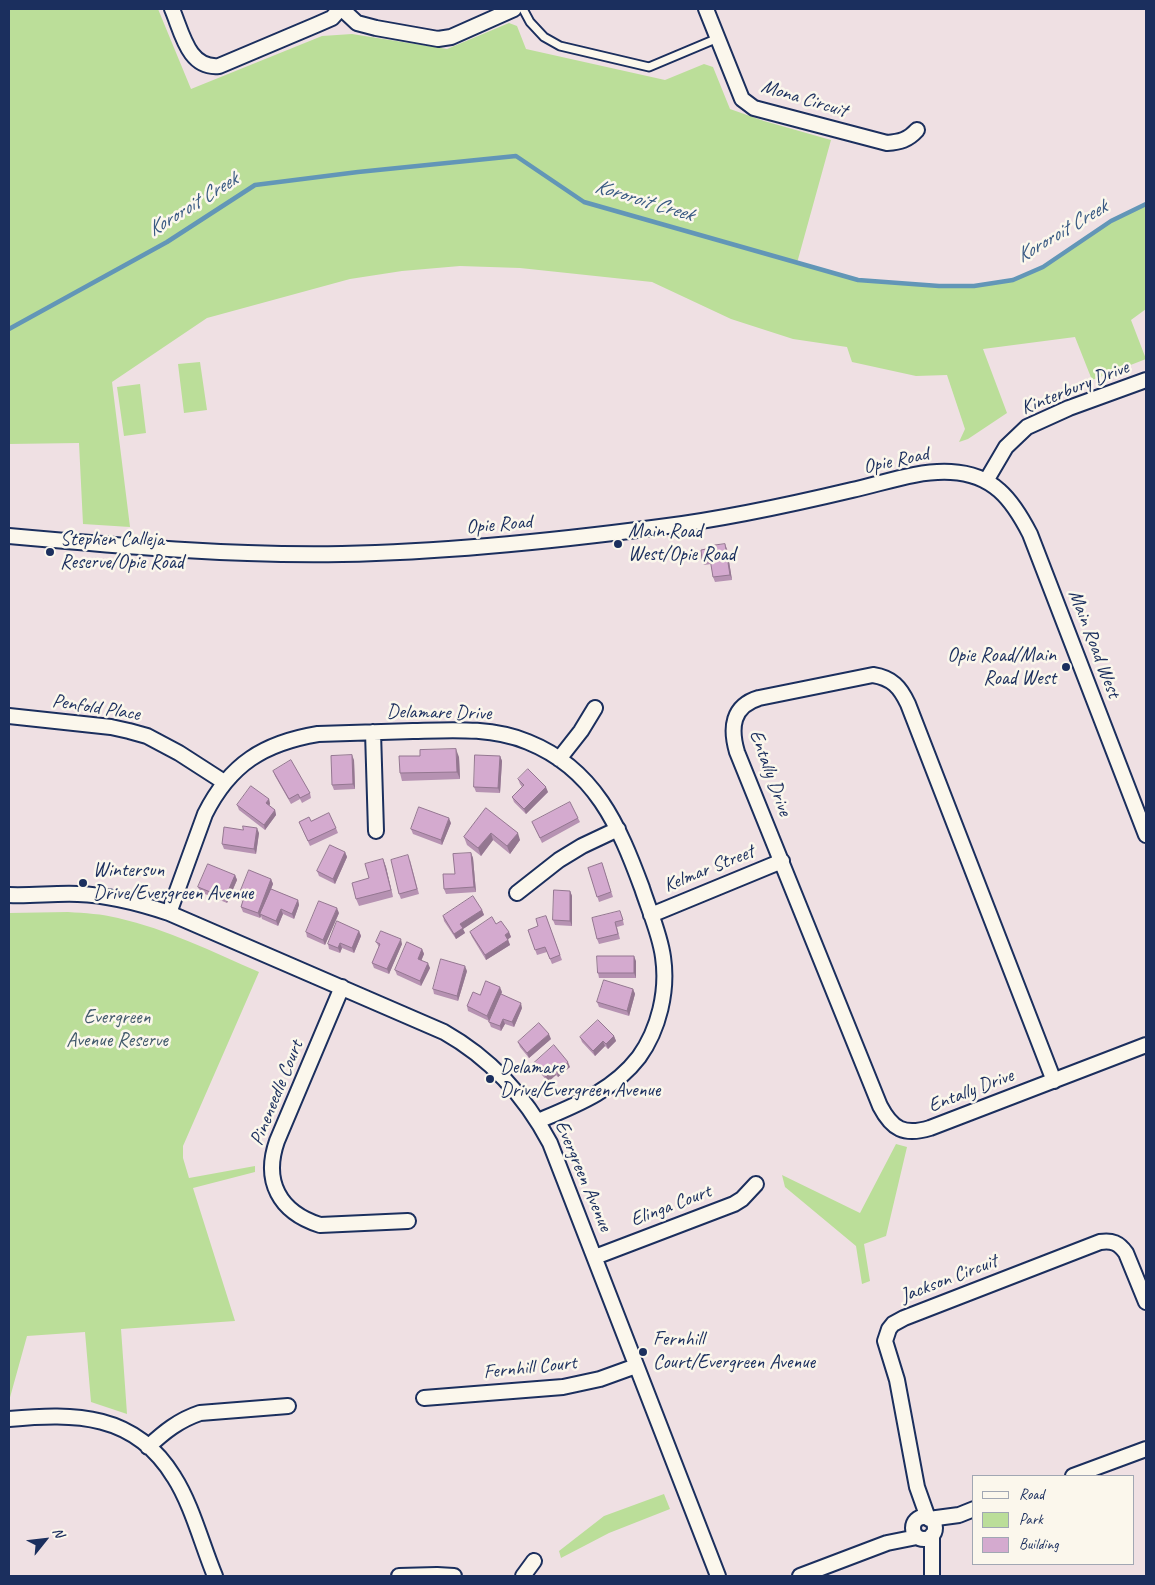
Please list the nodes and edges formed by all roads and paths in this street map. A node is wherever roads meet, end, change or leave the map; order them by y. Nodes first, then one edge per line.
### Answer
1 (172, 9) edge
2 (340, 9) edge
3 (514, 9) edge
4 (523, 9) edge
5 (706, 9) edge
6 (718, 38) junction
7 (917, 130) dead end
8 (1146, 380) edge
9 (986, 481) junction
10 (9, 536) edge
11 (595, 708) dead end
12 (9, 716) edge
13 (373, 732) junction
14 (559, 759) junction
15 (224, 782) junction
16 (618, 829) junction
17 (376, 831) dead end
18 (1146, 835) edge
19 (782, 861) junction
20 (517, 893) dead end
21 (9, 895) edge
22 (168, 913) junction
23 (651, 915) junction
24 (342, 988) junction
25 (1146, 1044) edge
26 (1054, 1081) junction
27 (538, 1121) junction
28 (756, 1184) dead end
29 (408, 1221) dead end
30 (595, 1257) junction
31 (1146, 1302) edge
32 (636, 1366) junction
33 (424, 1398) dead end
34 (288, 1406) dead end
35 (9, 1419) edge
36 (148, 1447) junction
37 (1146, 1449) edge
38 (1077, 1475) edge
39 (972, 1510) edge
40 (924, 1528) junction
41 (534, 1561) dead end
42 (932, 1574) edge
43 (214, 1576) edge
44 (399, 1576) edge
45 (454, 1576) edge
46 (523, 1576) edge
47 (718, 1576) edge
48 (800, 1576) edge

1 - 2 street
2 - 3 street
4 - 6 lane
5 - 6 street, Mona Circuit
6 - 7 street, Mona Circuit
8 - 9 street, Kinterbury Drive
9 - 10 street, Opie Road
9 - 18 street, Main Road West
11 - 14 street
12 - 15 street, Penfold Place
13 - 14 street, Delamare Drive
13 - 15 street, Delamare Drive
13 - 17 street
14 - 16 street, Delamare Drive
15 - 22 street, Delamare Drive
16 - 20 street
16 - 23 street, Delamare Drive
19 - 23 street, Kelmar Street
19 - 26 street, Entally Drive
19 - 26 street, Entally Drive
21 - 22 street, Evergreen Avenue
22 - 24 street, Evergreen Avenue
23 - 27 street, Delamare Drive
24 - 27 street, Evergreen Avenue
24 - 29 street, Pineneedle Court
25 - 26 street, Entally Drive
27 - 30 street, Evergreen Avenue
28 - 30 street, Elinga Court
30 - 32 street, Evergreen Avenue
31 - 40 street, Jackson Circuit
32 - 33 street, Fernhill Court
32 - 47 street, Evergreen Avenue
34 - 36 street
35 - 36 street
36 - 43 street
37 - 38 street
39 - 40 street
40 - 42 street, Jackson Circuit
40 - 48 street
41 - 46 street
44 - 45 street

